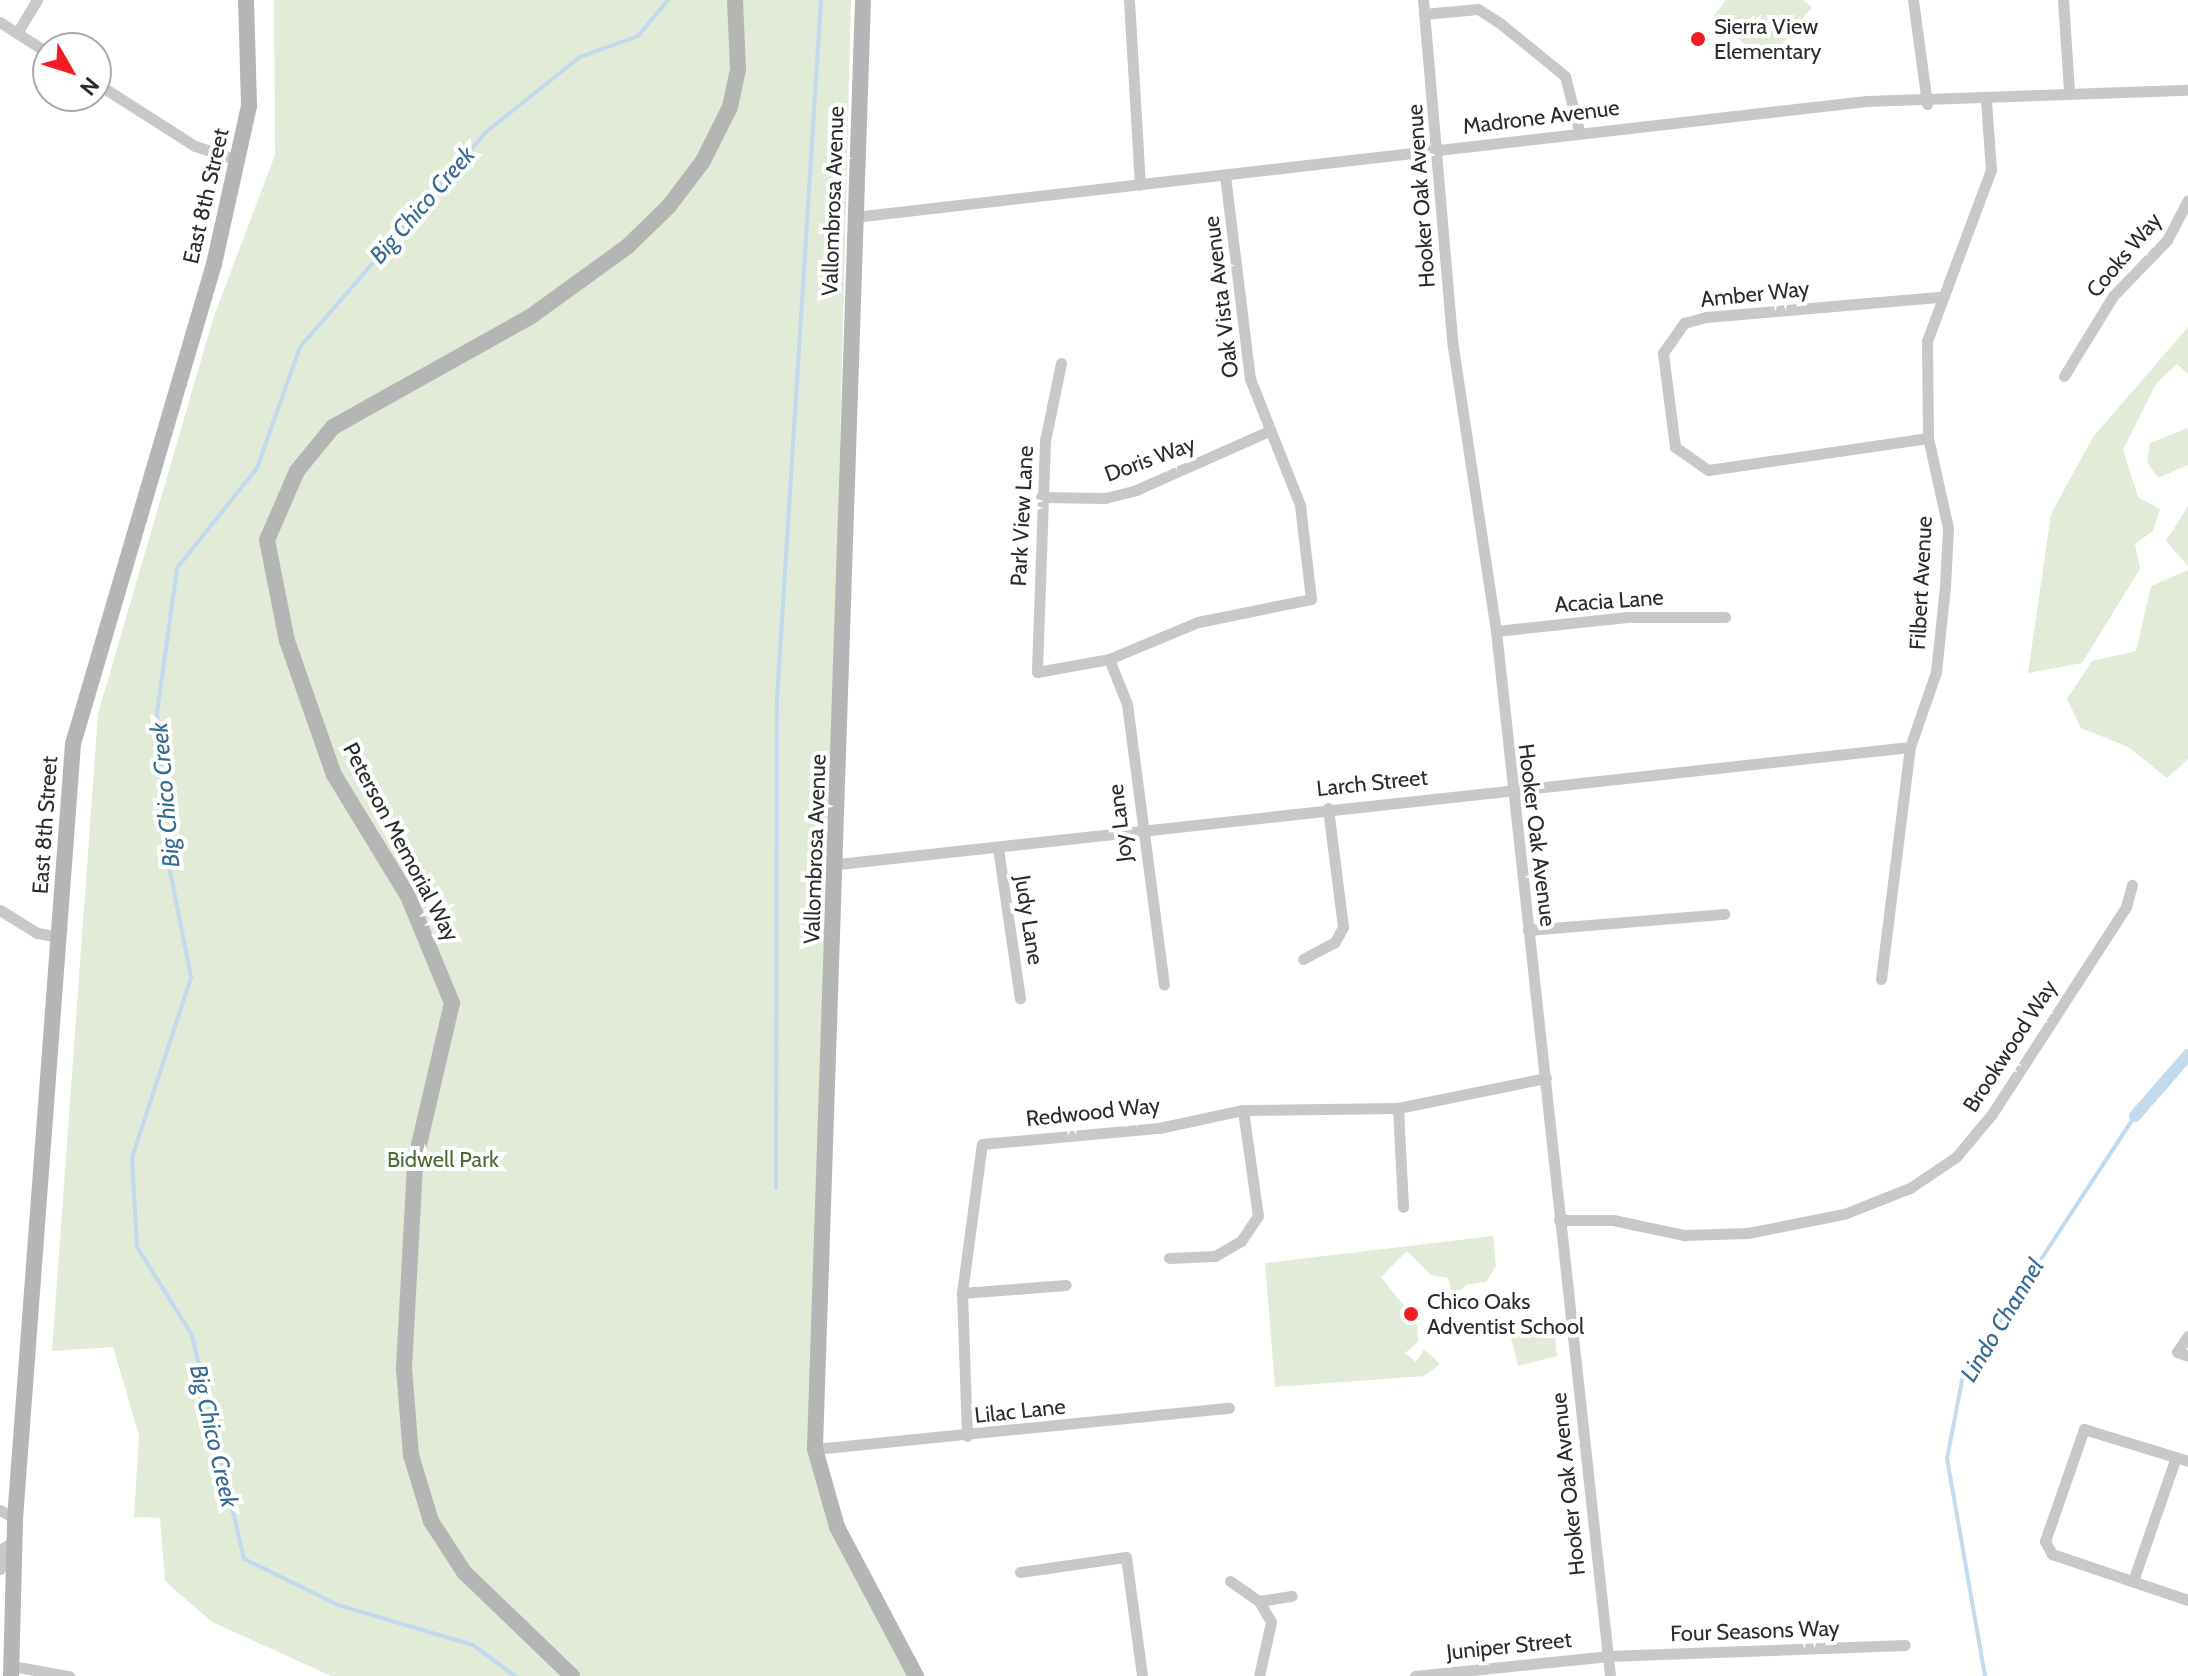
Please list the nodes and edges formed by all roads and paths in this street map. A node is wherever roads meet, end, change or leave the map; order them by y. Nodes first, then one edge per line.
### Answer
1 (37, 0) edge
2 (246, 0) edge
3 (735, 0) edge
4 (863, 0) edge
5 (1129, 0) edge
6 (1423, 0) edge
7 (1913, 0) edge
8 (2063, 0) edge
9 (1424, 14) junction
10 (0, 22) edge
11 (17, 33) junction
12 (32, 43) edge
13 (2188, 90) edge
14 (2069, 91) junction
15 (112, 93) edge
16 (1986, 101) junction
17 (1927, 104) junction
18 (1579, 131) junction
19 (1435, 151) junction
20 (238, 160) junction
21 (1225, 175) junction
22 (1140, 185) junction
23 (2188, 200) edge
24 (854, 217) junction
25 (1938, 297) junction
26 (1061, 363) dead end
27 (2064, 376) dead end
28 (1267, 432) junction
29 (1928, 438) junction
30 (1041, 497) junction
31 (1725, 617) dead end
32 (1496, 631) junction
33 (1109, 659) junction
34 (1037, 672) joint
35 (1910, 747) junction
36 (1508, 788) junction
37 (1328, 808) junction
38 (1141, 830) junction
39 (998, 848) junction
40 (838, 864) junction
41 (2132, 885) dead end
42 (0, 910) edge
43 (1724, 914) dead end
44 (1528, 930) junction
45 (59, 937) junction
46 (1303, 959) dead end
47 (1881, 979) dead end
48 (1164, 985) dead end
49 (1020, 998) dead end
50 (1546, 1078) junction
51 (1398, 1108) junction
52 (1243, 1110) junction
53 (1403, 1207) dead end
54 (1559, 1220) junction
55 (1169, 1258) dead end
56 (1066, 1285) dead end
57 (962, 1293) junction
58 (2188, 1336) edge
59 (2188, 1356) edge
60 (1229, 1408) dead end
61 (967, 1436) junction
62 (815, 1449) junction
63 (2182, 1459) edge
64 (7, 1515) edge
65 (14, 1541) junction
66 (0, 1569) edge
67 (1020, 1572) dead end
68 (1230, 1581) dead end
69 (2133, 1581) junction
70 (1292, 1596) dead end
71 (2188, 1600) edge
72 (1259, 1601) junction
73 (1905, 1645) dead end
74 (1607, 1656) junction
75 (11, 1671) edge
76 (69, 1676) edge
77 (572, 1676) edge
78 (916, 1676) edge
79 (1142, 1676) edge
80 (1259, 1676) edge
81 (1415, 1676) edge
82 (1610, 1676) edge

1 - 11 street
2 - 20 street, East 8th Street
3 - 77 street, Peterson Memorial Way
4 - 24 street, Vallombrosa Avenue
5 - 22 street
6 - 9 street, Hooker Oak Avenue
7 - 17 street
8 - 14 street
9 - 18 street
9 - 19 street, Hooker Oak Avenue
10 - 11 street
11 - 12 street
13 - 14 street, Madrone Avenue
14 - 16 street, Madrone Avenue
15 - 20 street
16 - 17 street, Madrone Avenue
16 - 25 street, Filbert Avenue
17 - 18 street, Madrone Avenue
18 - 19 street, Madrone Avenue
19 - 21 street, Madrone Avenue
19 - 32 street, Hooker Oak Avenue
20 - 45 street, East 8th Street
21 - 22 street, Madrone Avenue
21 - 28 street, Oak Vista Avenue
22 - 24 street, Madrone Avenue
23 - 27 street, Cooks Way
24 - 40 street, Vallombrosa Avenue
25 - 29 street, Filbert Avenue
25 - 29 street, Amber Way
26 - 30 street, Park View Lane
28 - 30 street, Doris Way
28 - 33 street, Oak Vista Avenue
29 - 35 street, Filbert Avenue
30 - 34 street, Park View Lane
31 - 32 street, Acacia Lane
32 - 36 street, Hooker Oak Avenue
33 - 34 street, Oak Vista Avenue
33 - 38 street, Joy Lane
35 - 36 street, Larch Street
35 - 47 street, Filbert Avenue
36 - 37 street, Larch Street
36 - 44 street, Hooker Oak Avenue
37 - 38 street, Larch Street
37 - 46 street
38 - 39 street, Larch Street
38 - 48 street, Joy Lane
39 - 40 street, Larch Street
39 - 49 street, Judy Lane
40 - 62 street, Vallombrosa Avenue
41 - 54 street, Brookwood Way
42 - 45 street
43 - 44 street
44 - 50 street, Hooker Oak Avenue
45 - 64 street, East 8th Street
50 - 51 street, Redwood Way
50 - 54 street, Hooker Oak Avenue
51 - 52 street, Redwood Way
51 - 53 street
52 - 55 street
52 - 57 street, Redwood Way
54 - 74 street, Hooker Oak Avenue
56 - 57 street
57 - 61 street, Redwood Way
58 - 59 street
60 - 61 street, Lilac Lane
61 - 62 street, Lilac Lane
62 - 78 street, Vallombrosa Avenue
63 - 69 street
63 - 69 street
64 - 65 street, East 8th Street
65 - 66 street
65 - 75 street, East 8th Street
67 - 79 street
68 - 72 street
69 - 71 street
70 - 72 street
72 - 80 street
73 - 74 street, Four Seasons Way
74 - 81 street, Juniper Street
74 - 82 street, Hooker Oak Avenue
75 - 76 street

